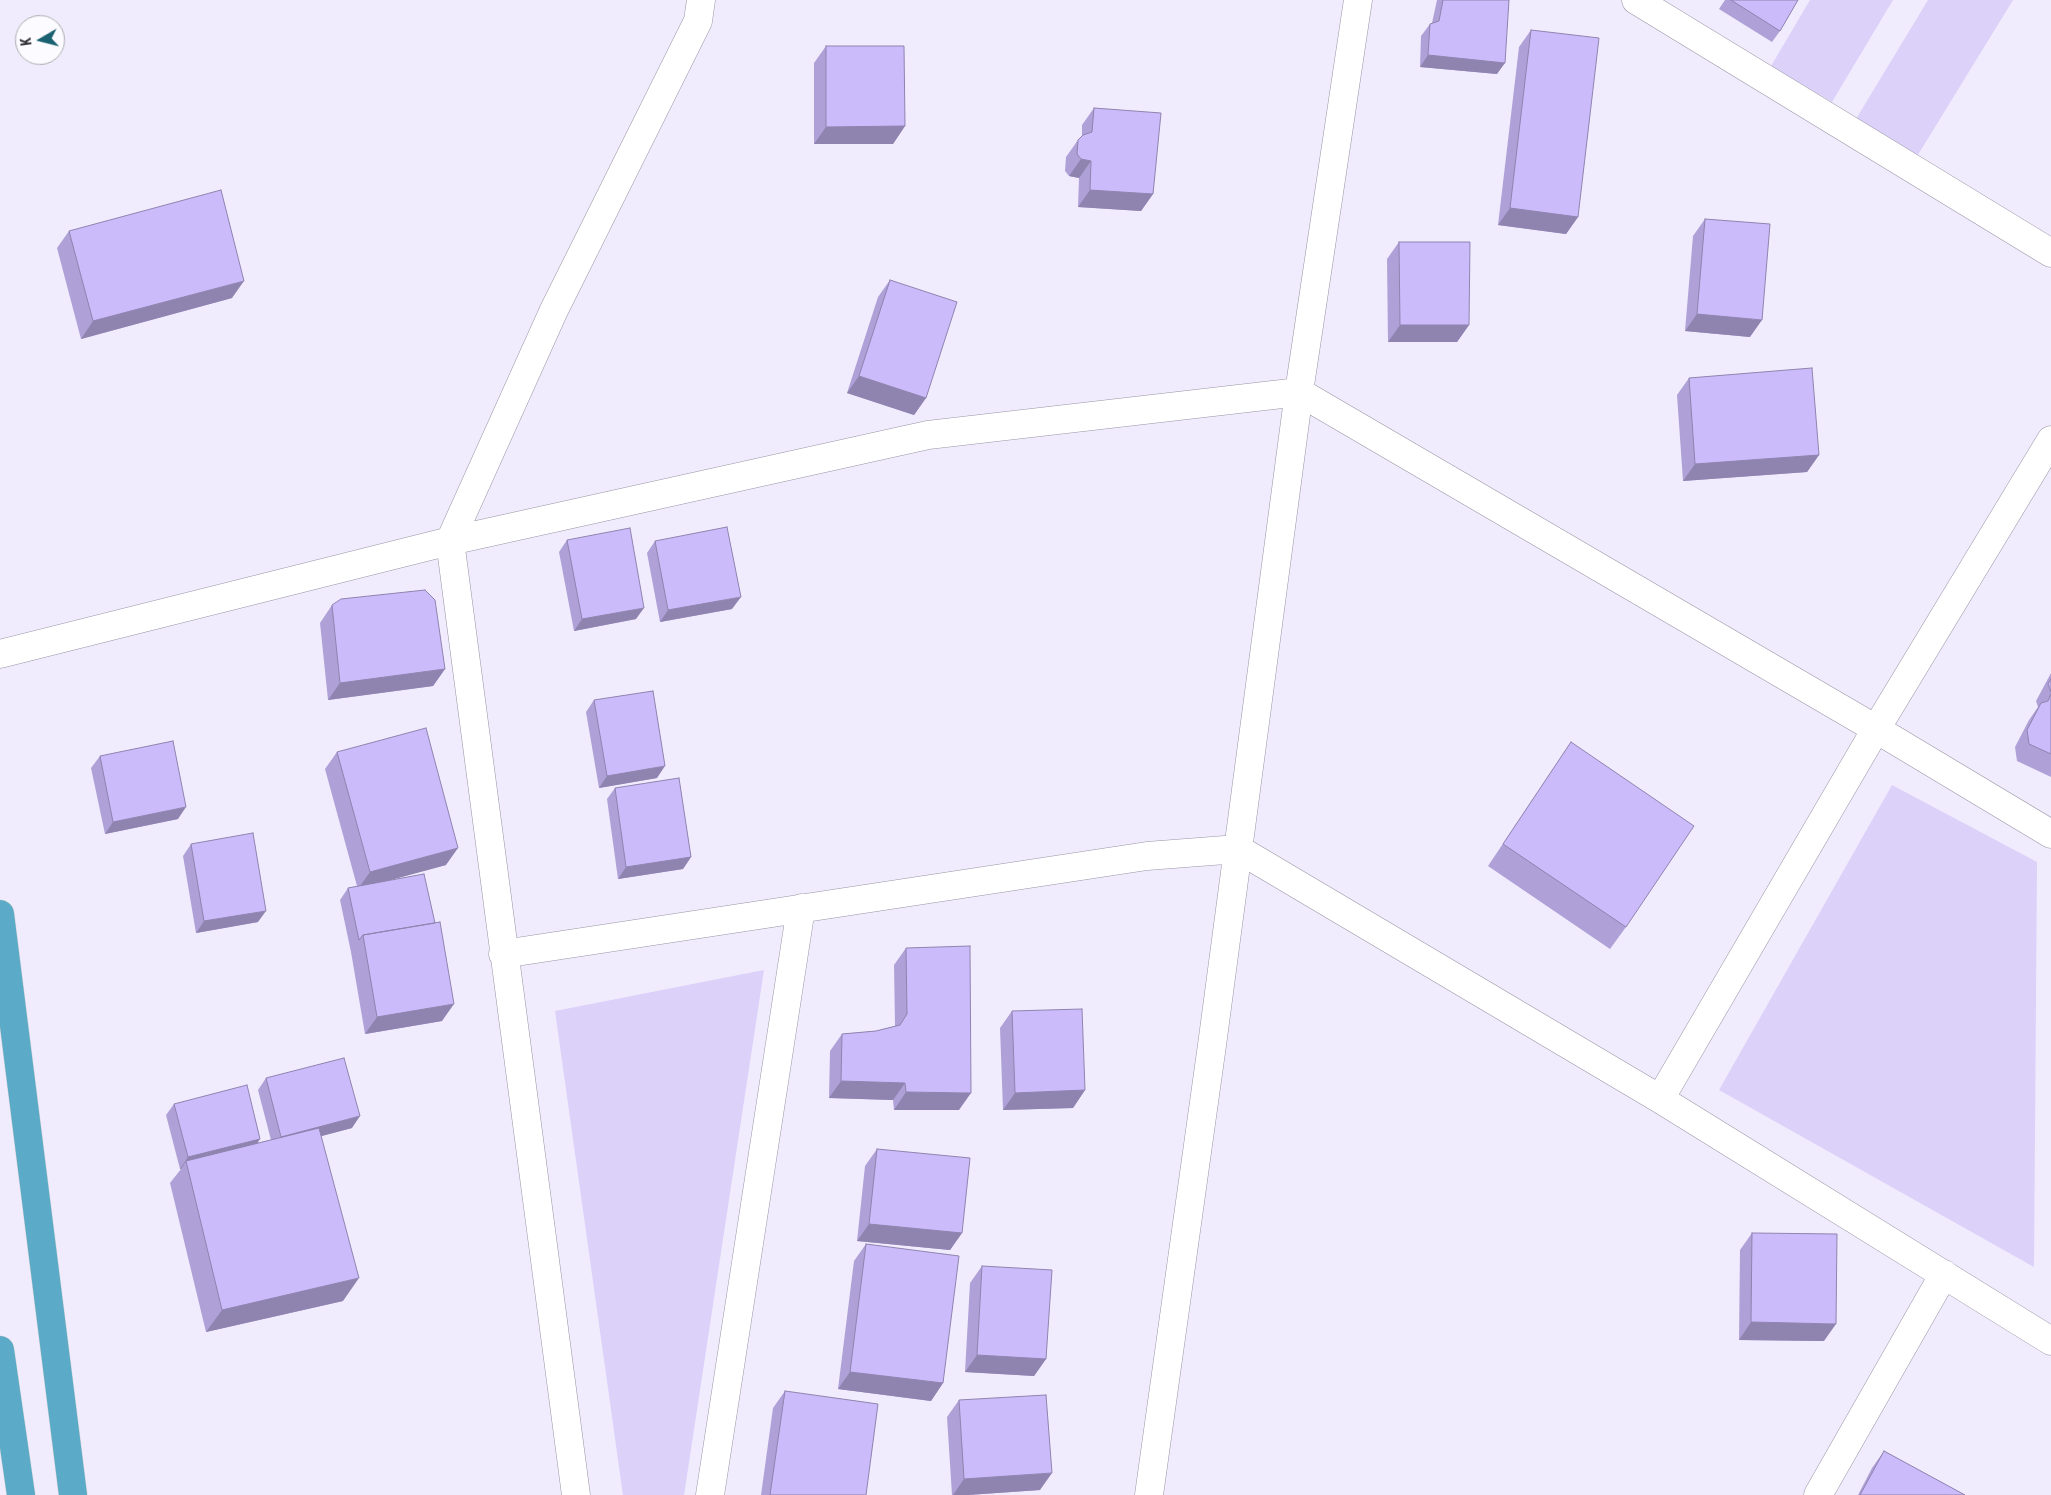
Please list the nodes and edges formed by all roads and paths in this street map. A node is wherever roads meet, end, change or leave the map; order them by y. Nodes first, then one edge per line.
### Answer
1 (701, 0) edge
2 (1358, 0) edge
3 (1636, 0) edge
4 (2051, 253) edge
5 (1299, 392) junction
6 (2051, 440) edge
7 (450, 541) junction
8 (0, 654) edge
9 (1876, 729) junction
10 (2051, 834) edge
11 (1238, 849) junction
12 (801, 908) junction
13 (0, 914) edge
14 (503, 954) junction
15 (1660, 1099) junction
16 (1944, 1274) junction
17 (2051, 1341) edge
18 (0, 1350) edge
19 (21, 1495) edge
20 (73, 1495) edge
21 (576, 1495) edge
22 (710, 1495) edge
23 (1149, 1495) edge
24 (1818, 1495) edge

1 - 7 street
2 - 5 street
3 - 4 street
5 - 7 street
5 - 9 street
5 - 11 street
6 - 9 street
7 - 8 street
7 - 14 street
9 - 10 street
9 - 15 street
11 - 12 street
11 - 15 street
11 - 23 street
12 - 14 street
12 - 22 street
13 - 20 highway
14 - 21 street
15 - 16 street
16 - 17 street
16 - 24 street
18 - 19 highway

